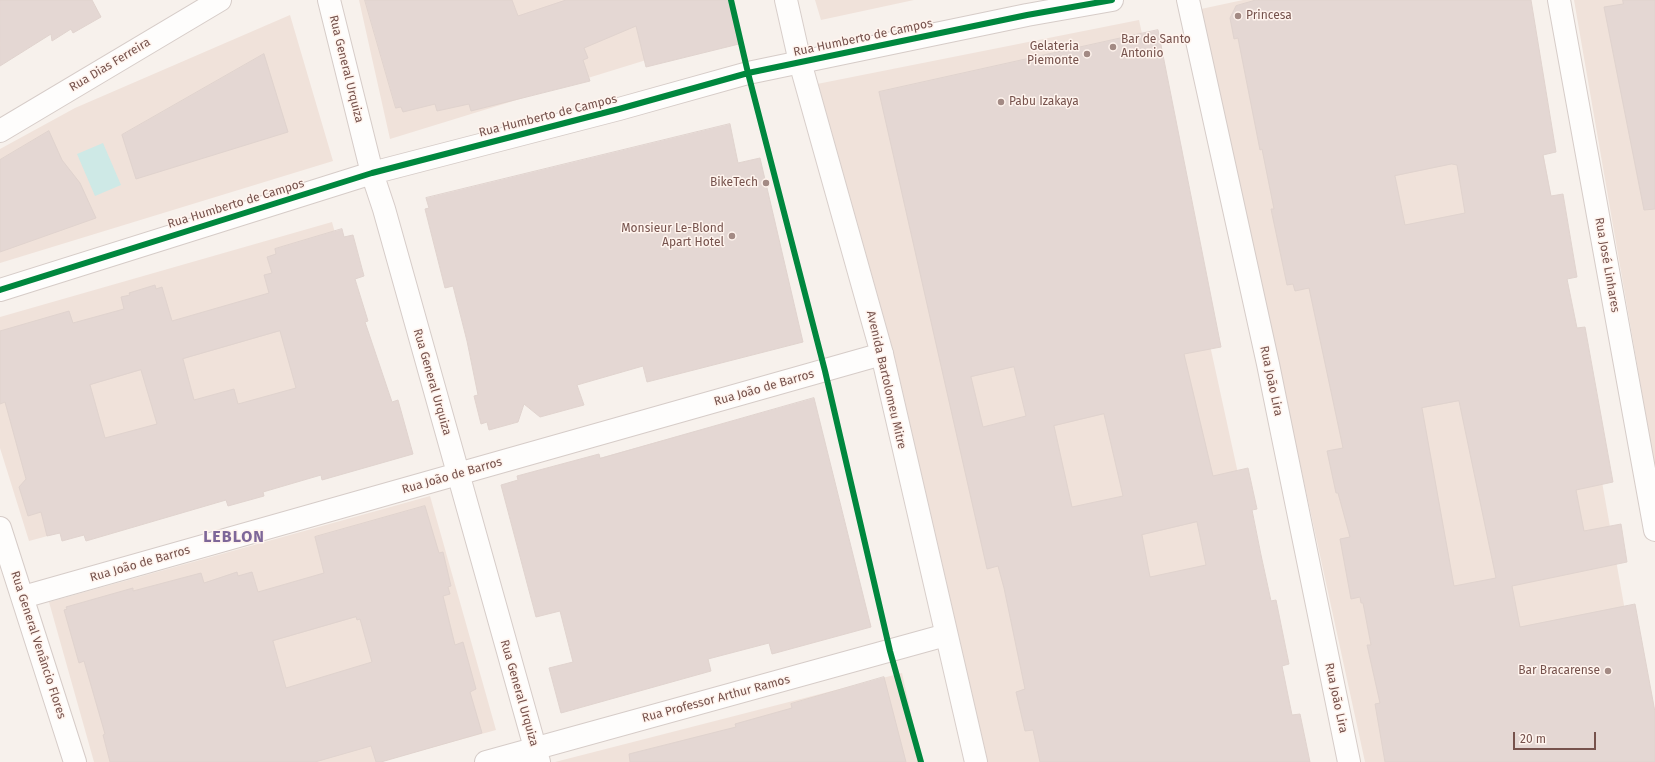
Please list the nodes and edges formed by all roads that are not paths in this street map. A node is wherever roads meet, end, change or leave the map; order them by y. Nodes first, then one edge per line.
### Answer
1 (220, 0) edge
2 (329, 0) edge
3 (786, 0) edge
4 (1112, 0) edge
5 (1188, 0) edge
6 (1559, 0) edge
7 (800, 62) junction
8 (0, 131) edge
9 (372, 173) junction
10 (0, 290) edge
11 (882, 354) junction
12 (457, 474) junction
13 (0, 528) edge
14 (1655, 530) edge
15 (23, 598) junction
16 (946, 635) junction
17 (537, 755) edge
18 (75, 762) edge
19 (486, 762) edge
20 (976, 762) edge
21 (1350, 762) edge

1 - 8 street, Rua Dias Ferreira
2 - 9 street, Rua General Urquiza
3 - 7 street, Avenida Bartolomeu Mitre
4 - 7 street, Rua Humberto de Campos
5 - 21 street, Rua João Lira
6 - 14 street, Rua José Linhares
7 - 9 street, Rua Humberto de Campos
7 - 11 street, Avenida Bartolomeu Mitre
9 - 10 street, Rua Humberto de Campos
9 - 12 street, Rua General Urquiza
11 - 12 street, Rua João de Barros
11 - 16 street, Avenida Bartolomeu Mitre
12 - 15 street, Rua João de Barros
12 - 17 street, Rua General Urquiza
13 - 15 street, Rua General Venâncio Flores
15 - 18 street, Rua General Venâncio Flores
16 - 17 street, Rua Professor Arthur Ramos
16 - 20 street, Avenida Bartolomeu Mitre
17 - 19 street, Rua Professor Arthur Ramos

